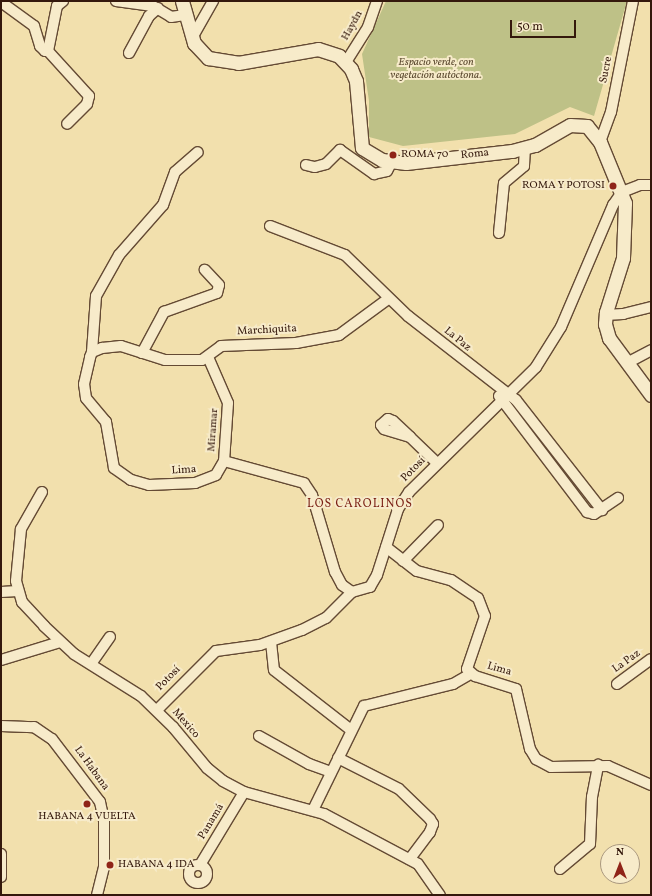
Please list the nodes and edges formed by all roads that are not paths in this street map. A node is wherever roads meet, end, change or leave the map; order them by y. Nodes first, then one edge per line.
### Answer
1 (63, 1) edge
2 (116, 1) edge
3 (182, 1) edge
4 (213, 1) edge
5 (377, 1) edge
6 (633, 1) edge
7 (1, 2) edge
8 (158, 8) junction
9 (185, 15) junction
10 (192, 38) junction
11 (48, 51) junction
12 (129, 53) dead end
13 (346, 62) junction
14 (67, 124) dead end
15 (600, 142) junction
16 (525, 148) junction
17 (198, 152) dead end
18 (391, 163) junction
19 (306, 165) dead end
20 (651, 185) edge
21 (622, 192) junction
22 (270, 226) dead end
23 (498, 233) dead end
24 (205, 270) dead end
25 (388, 299) junction
26 (651, 307) edge
27 (605, 315) junction
28 (651, 350) edge
29 (92, 352) junction
30 (142, 353) junction
31 (208, 357) junction
32 (627, 363) junction
33 (494, 385) junction
34 (509, 394) junction
35 (651, 395) edge
36 (502, 402) junction
37 (410, 437) dead end
38 (224, 461) junction
39 (437, 463) junction
40 (42, 492) dead end
41 (618, 498) dead end
42 (602, 510) junction
43 (438, 525) dead end
44 (386, 547) junction
45 (403, 561) junction
46 (18, 591) junction
47 (1, 592) edge
48 (352, 592) junction
49 (110, 637) dead end
50 (60, 642) junction
51 (271, 642) junction
52 (651, 659) edge
53 (1, 660) edge
54 (91, 664) junction
55 (470, 674) junction
56 (617, 684) dead end
57 (157, 710) junction
58 (1, 726) edge
59 (351, 730) junction
60 (259, 736) dead end
61 (338, 758) junction
62 (598, 766) junction
63 (331, 772) junction
64 (651, 785) edge
65 (244, 792) junction
66 (313, 810) junction
67 (1, 854) edge
68 (410, 859) junction
69 (200, 865) dead end
70 (560, 869) dead end
71 (1, 877) edge
72 (97, 895) edge
73 (440, 895) edge

1 - 11 street
2 - 8 street
3 - 9 main road, Roma
4 - 10 street
5 - 13 street, Haydn
6 - 15 street, Sucre
7 - 11 street
8 - 9 street
8 - 12 street
9 - 10 main road, Roma
10 - 13 main road, Roma
11 - 14 street
13 - 18 main road, Roma
15 - 16 main road, Roma
15 - 21 main road, Roma
16 - 18 main road, Roma
16 - 23 street
17 - 29 street
18 - 19 street
20 - 21 street
21 - 27 main road, Roma
21 - 34 street, Potosí
22 - 25 street, La Paz
24 - 30 street
25 - 31 street, Marchiquita
25 - 33 street, La Paz
26 - 27 street
27 - 32 main road, Roma
28 - 32 street
29 - 30 street
29 - 38 street, Lima
30 - 31 street, Marchiquita
31 - 38 street, Miramar
32 - 35 main road, Roma
33 - 34 street, La Paz
33 - 36 street
34 - 36 street, Potosí
34 - 42 street, La Paz
36 - 39 street, Potosí
36 - 42 street
37 - 39 street
38 - 48 street
39 - 44 street, Potosí
40 - 46 street, Mexico
41 - 42 street
43 - 45 street
44 - 45 street, Lima
44 - 48 street, Potosí
45 - 55 street, Lima
46 - 47 street
46 - 50 street, Mexico
48 - 51 street, Potosí
49 - 54 street
50 - 53 street
50 - 54 street, Mexico
51 - 57 street, Potosí
51 - 59 street
52 - 56 street, La Paz
54 - 57 street, Mexico
55 - 59 street
55 - 62 street, Lima
57 - 65 street, Mexico
58 - 72 street, La Habana
59 - 61 street
60 - 63 street
61 - 63 street
61 - 68 street
62 - 64 street, Lima
62 - 70 street
63 - 66 street
65 - 66 street, Mexico
65 - 69 street, Panamá
66 - 68 street, Mexico
67 - 71 street
68 - 73 street, Mexico

